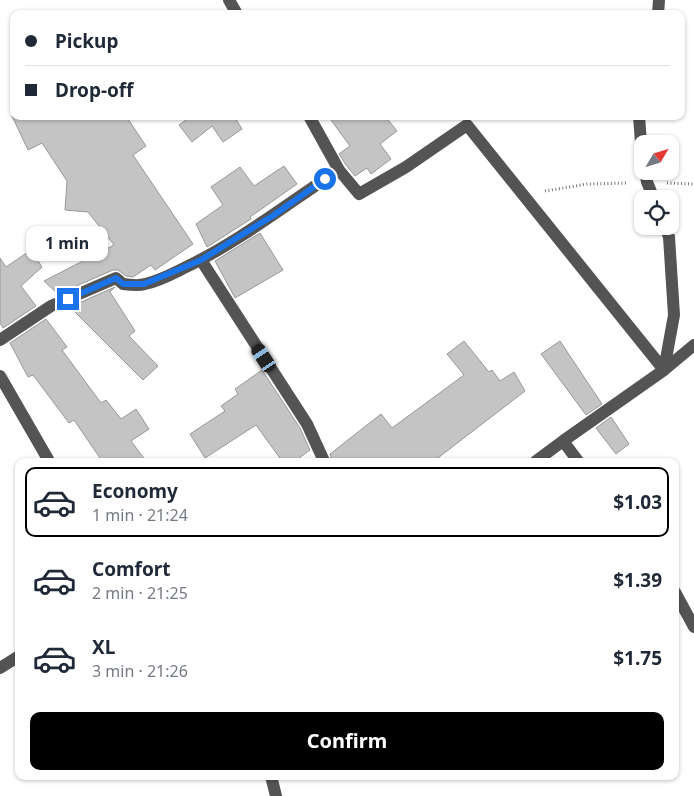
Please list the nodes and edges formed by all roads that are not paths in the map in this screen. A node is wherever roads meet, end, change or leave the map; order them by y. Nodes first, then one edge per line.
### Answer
1 (311, 120) edge
2 (639, 120) edge
3 (640, 135) edge
4 (339, 170) junction
5 (668, 235) edge
6 (201, 260) junction
7 (0, 340) edge
8 (694, 345) edge
9 (664, 370) junction
10 (0, 376) edge
11 (563, 441) junction
12 (47, 458) edge
13 (323, 458) edge
14 (540, 458) edge
15 (576, 458) edge
16 (679, 599) edge
17 (694, 626) edge
18 (15, 659) edge
19 (0, 668) edge
20 (272, 780) edge
21 (276, 796) edge

1 - 4 street
2 - 3 street
4 - 6 street
4 - 9 street
5 - 9 street
6 - 7 street
6 - 13 street
8 - 9 street
9 - 11 street
10 - 12 street
11 - 14 street
11 - 15 street
16 - 17 street
18 - 19 street
20 - 21 street

